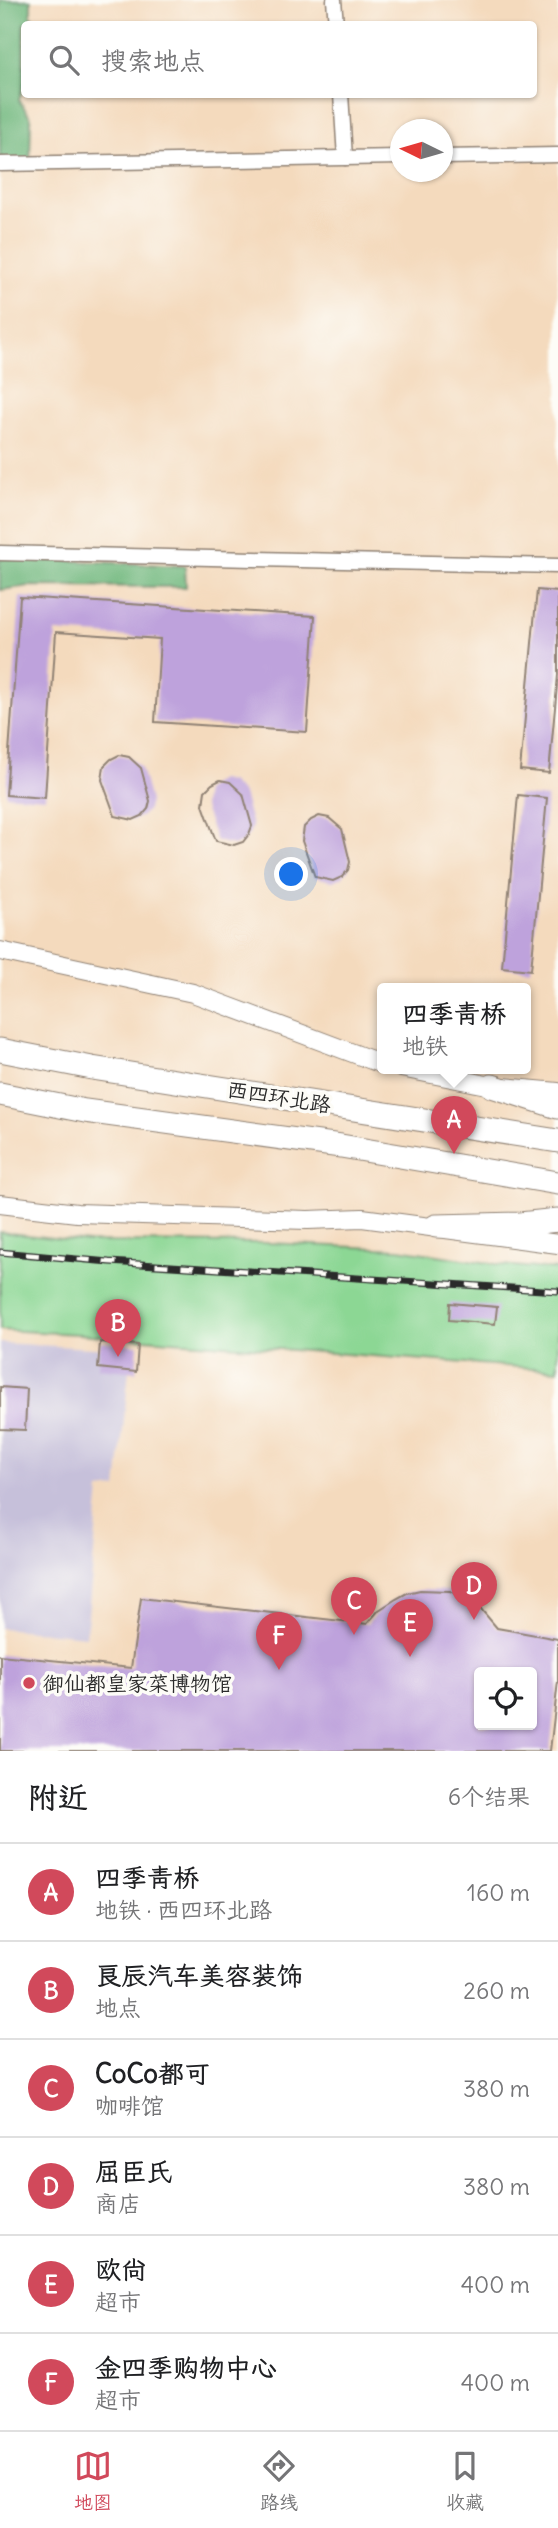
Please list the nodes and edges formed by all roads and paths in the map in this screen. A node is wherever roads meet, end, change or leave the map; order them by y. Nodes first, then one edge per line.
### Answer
1 (334, 0) edge
2 (336, 21) edge
3 (341, 98) edge
4 (558, 155) edge
5 (390, 157) edge
6 (453, 157) edge
7 (345, 158) junction
8 (0, 164) edge
9 (0, 553) edge
10 (558, 566) edge
11 (0, 951) edge
12 (0, 1050) edge
13 (377, 1062) edge
14 (431, 1074) edge
15 (492, 1086) junction
16 (558, 1091) edge
17 (0, 1094) edge
18 (558, 1108) edge
19 (558, 1140) edge
20 (558, 1183) edge
21 (0, 1204) edge
22 (558, 1220) edge
23 (436, 1226) junction
24 (558, 1244) edge

1 - 2 street
3 - 7 street
4 - 6 street
5 - 7 street
7 - 8 street
9 - 10 street
11 - 13 street
12 - 19 highway, 西四环北路
14 - 15 street
15 - 16 street
15 - 18 highway
17 - 20 highway, 西四环北路
21 - 23 street
22 - 23 highway
23 - 24 street

